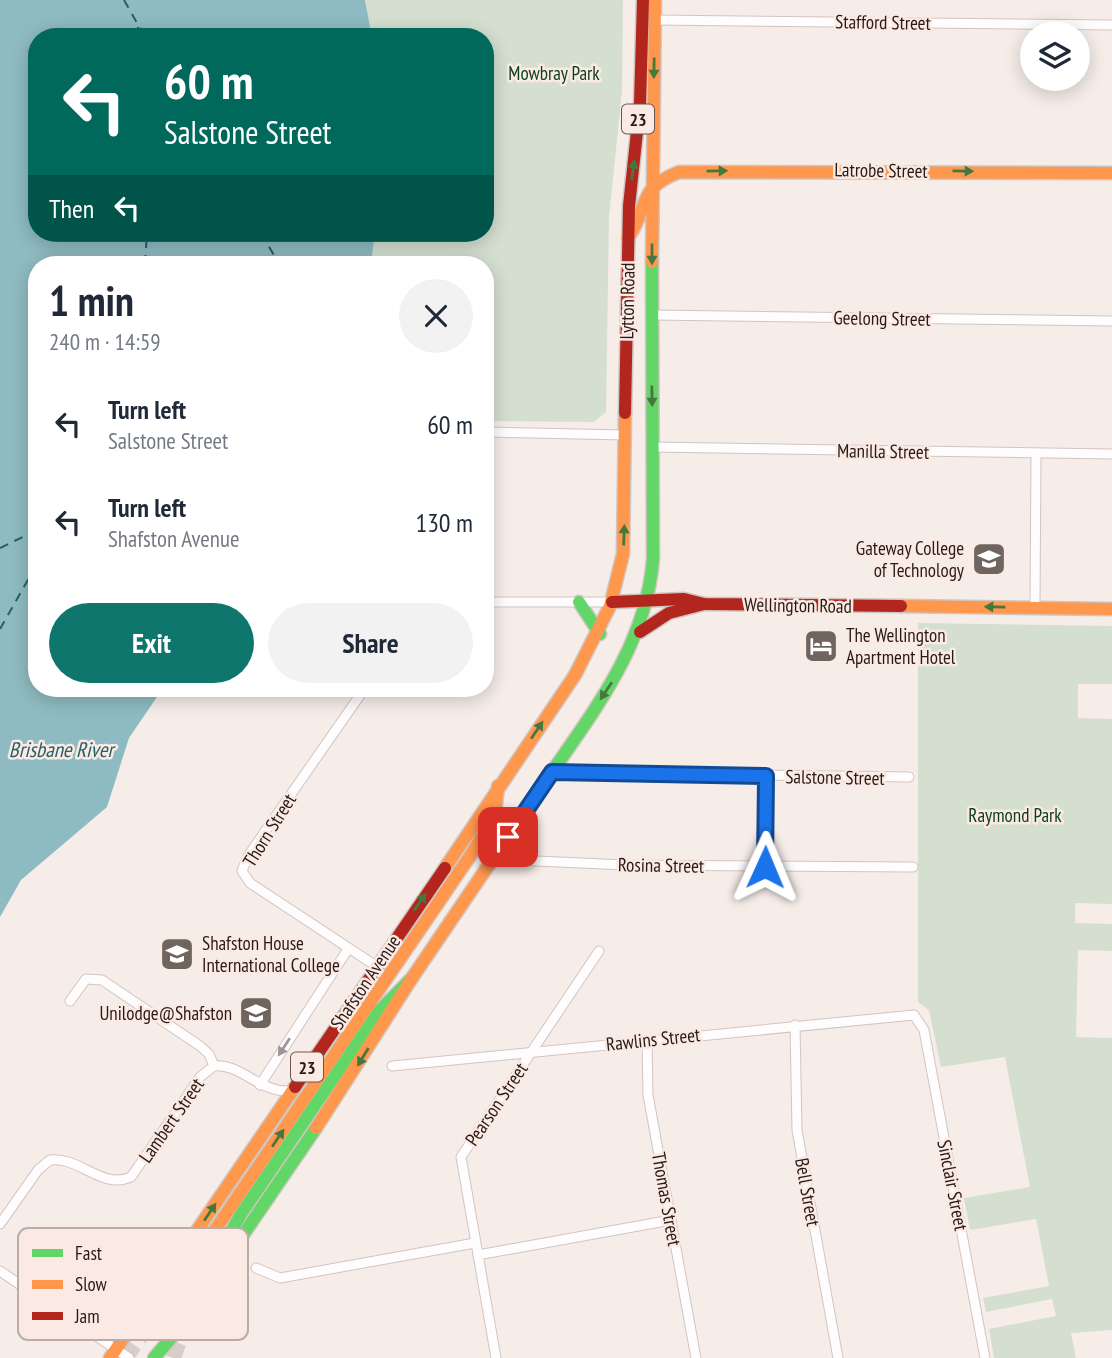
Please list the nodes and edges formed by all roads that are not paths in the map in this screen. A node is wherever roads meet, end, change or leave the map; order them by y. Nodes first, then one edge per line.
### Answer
1 (643, 0) edge
2 (655, 0) edge
3 (655, 20) junction
4 (1112, 25) edge
5 (1112, 173) edge
6 (652, 185) junction
7 (628, 238) junction
8 (652, 315) junction
9 (1112, 321) edge
10 (494, 432) edge
11 (626, 435) junction
12 (653, 447) junction
13 (1036, 453) junction
14 (1112, 454) edge
15 (649, 600) junction
16 (494, 602) edge
17 (579, 602) junction
18 (612, 602) junction
19 (704, 604) junction
20 (1035, 607) junction
21 (1112, 609) edge
22 (640, 632) junction
23 (600, 634) junction
24 (359, 697) edge
25 (552, 772) junction
26 (766, 776) junction
27 (909, 777) dead end
28 (498, 786) junction
29 (494, 859) junction
30 (765, 867) junction
31 (913, 867) dead end
32 (348, 949) junction
33 (600, 951) dead end
34 (376, 966) junction
35 (412, 978) junction
36 (70, 1001) dead end
37 (914, 1015) joint
38 (795, 1025) junction
39 (647, 1040) junction
40 (531, 1052) junction
41 (214, 1066) junction
42 (392, 1066) dead end
43 (260, 1085) junction
44 (291, 1091) junction
45 (671, 1220) junction
46 (0, 1224) edge
47 (198, 1228) edge
48 (216, 1228) edge
49 (233, 1228) edge
50 (248, 1229) edge
51 (475, 1243) junction
52 (478, 1255) junction
53 (256, 1268) dead end
54 (0, 1271) edge
55 (18, 1284) edge
56 (95, 1340) edge
57 (169, 1340) edge
58 (113, 1353) edge
59 (129, 1358) edge
60 (154, 1358) edge
61 (496, 1358) edge
62 (696, 1358) edge
63 (838, 1358) edge
64 (985, 1358) edge

7 -> 1 main road, Lytton Road / 23
2 - 3 main road, Lytton Road / 23
3 - 4 street, Stafford Street
3 -> 6 main road, Lytton Road / 23
6 -> 5 main road, Latrobe Street
6 - 7 main road
6 -> 8 main road, Lytton Road / 23
7 - 11 main road, Lytton Road / 23
8 - 9 street, Geelong Street
8 -> 12 main road, Lytton Road / 23
10 - 11 street
18 -> 11 main road, Lytton Road / 23
12 - 13 street, Manilla Street
12 - 15 main road, Lytton Road / 23
13 - 14 street, Manilla Street
13 - 20 street
15 - 18 main road, Wellington Road
15 - 19 main road, Wellington Road
15 - 22 main road, Shafston Avenue / 23
16 - 17 street, Wellington Road
17 - 18 street, Wellington Road
17 - 23 main road
18 - 23 main road, Shafston Avenue / 23
20 -> 19 main road, Wellington Road
19 - 22 main road
20 - 21 main road, Wellington Road
22 -> 25 main road, Shafston Avenue / 23
28 -> 23 main road, Shafston Avenue / 23
24 - 32 street, Thorn Street
25 - 26 street, Salstone Street
25 - 29 main road, Shafston Avenue / 23
26 - 27 street, Salstone Street
26 - 30 street
34 -> 28 main road, Shafston Avenue / 23
48 -> 28 main road
29 - 30 street, Rosina Street
29 - 35 main road, Shafston Avenue / 23
30 - 31 street, Rosina Street
32 - 34 street, Thorn Street
32 -> 43 street, Shafston Avenue
33 - 40 street, Pearson Street
34 - 44 main road, Shafston Avenue / 23
35 - 49 main road
35 -> 50 main road, Shafston Avenue / 23
36 - 41 street
37 - 38 street, Rawlins Street
37 - 64 street, Sinclair Street
38 - 39 street, Rawlins Street
38 - 63 street, Bell Street
39 - 40 street, Rawlins Street
39 - 45 street, Thomas Street
40 - 42 street, Rawlins Street
40 - 51 street, Pearson Street
41 - 43 street
41 - 46 street, Lambert Street
43 - 44 street
47 -> 44 main road, Shafston Avenue / 23
45 - 52 street
45 - 62 street, Thomas Street
51 - 52 street, Pearson Street
51 - 53 street
52 - 61 street, Pearson Street
54 - 55 street
56 - 58 street
57 -> 60 main road, Shafston Avenue / 23
58 - 59 street

